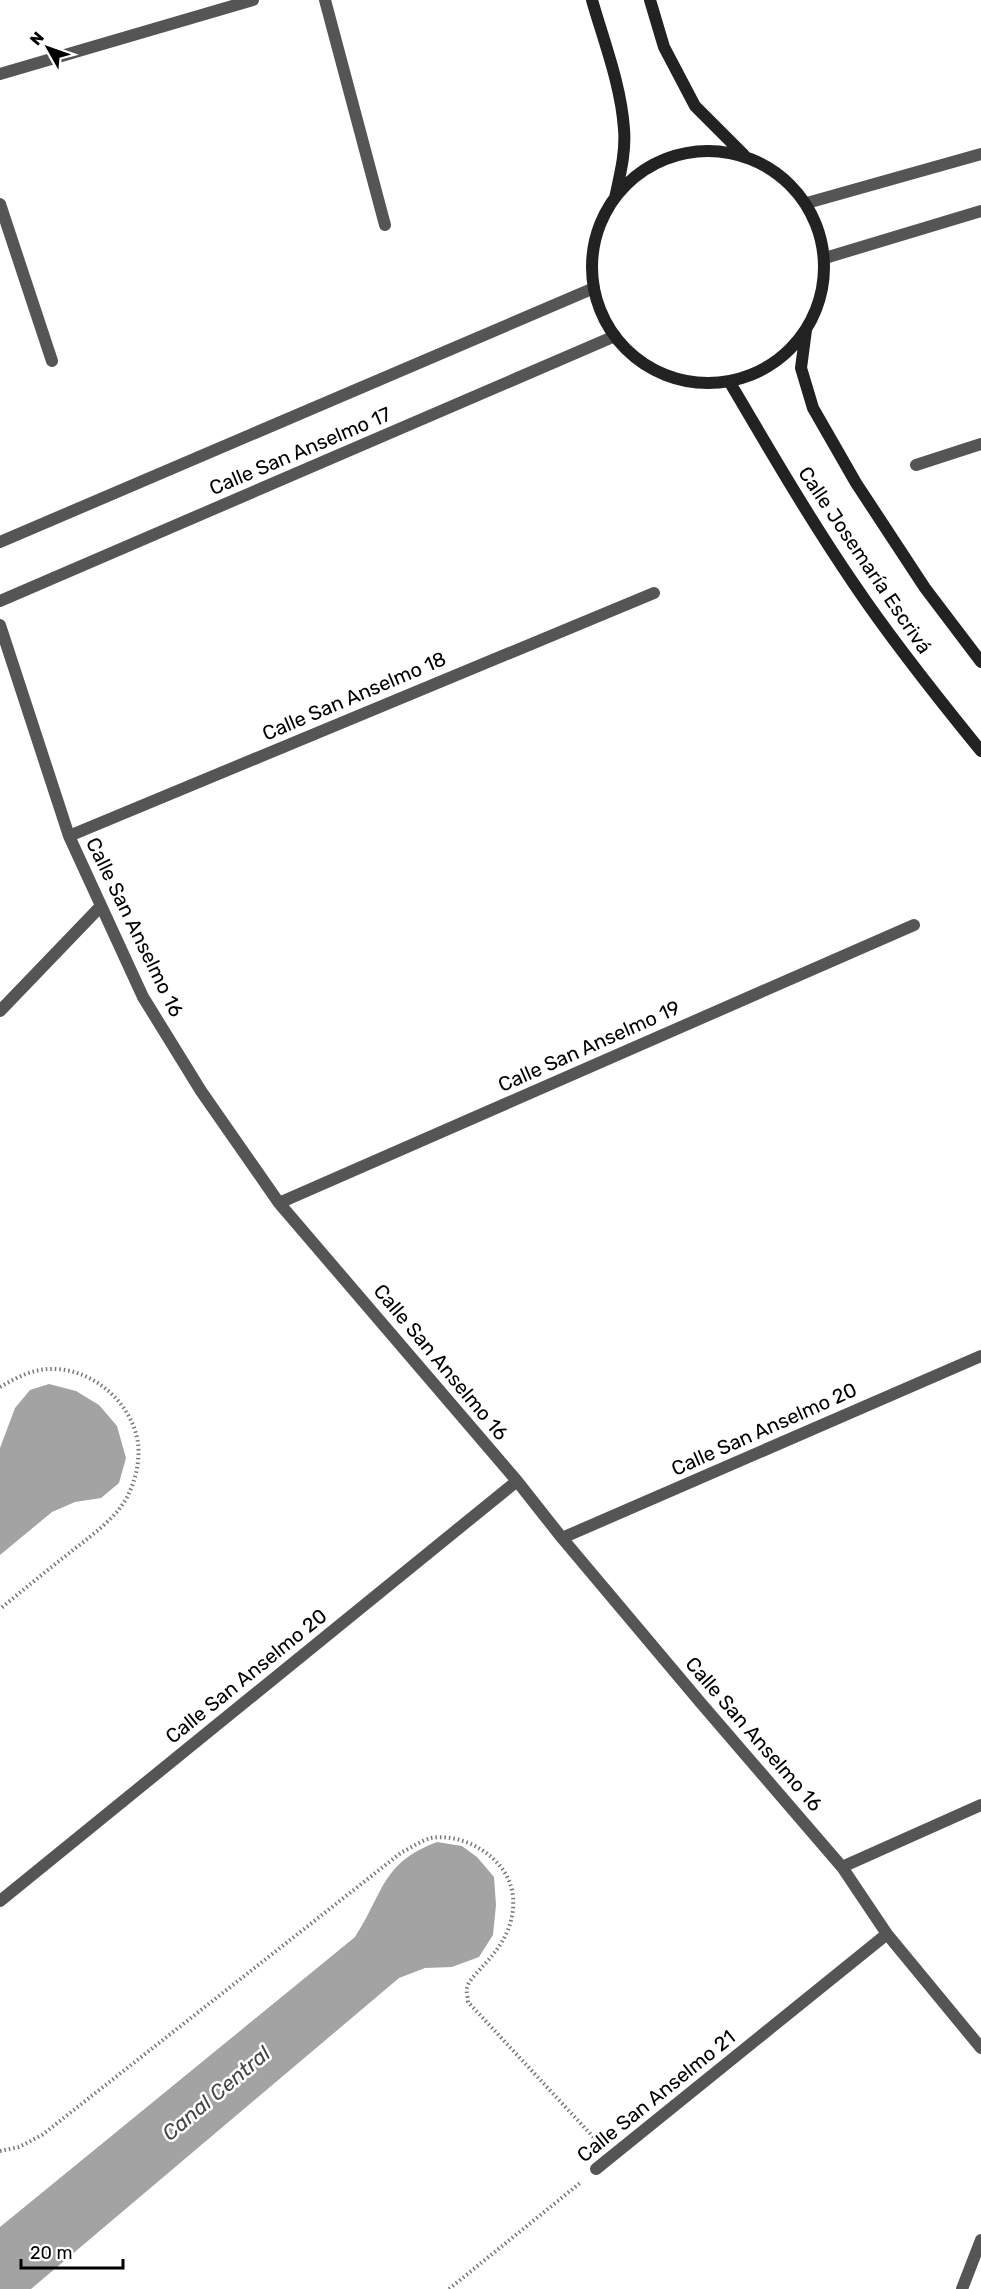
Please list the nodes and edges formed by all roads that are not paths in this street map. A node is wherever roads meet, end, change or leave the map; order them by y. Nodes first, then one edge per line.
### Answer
1 (253, 0) edge
2 (325, 0) edge
3 (592, 0) edge
4 (650, 0) edge
5 (0, 74) edge
6 (981, 154) edge
7 (744, 155) junction
8 (615, 198) junction
9 (0, 204) edge
10 (807, 204) junction
11 (981, 212) edge
12 (385, 225) dead end
13 (825, 258) junction
14 (594, 288) junction
15 (806, 330) junction
16 (615, 336) junction
17 (52, 361) dead end
18 (729, 381) junction
19 (981, 444) edge
20 (916, 465) dead end
21 (0, 542) edge
22 (654, 593) dead end
23 (0, 601) edge
24 (0, 625) edge
25 (981, 662) edge
26 (981, 752) edge
27 (69, 836) junction
28 (100, 907) junction
29 (914, 925) dead end
30 (0, 1011) edge
31 (279, 1203) junction
32 (981, 1356) edge
33 (517, 1481) junction
34 (562, 1538) junction
35 (981, 1805) edge
36 (842, 1867) junction
37 (0, 1901) edge
38 (887, 1934) junction
39 (981, 2048) edge
40 (596, 2169) road end
41 (981, 2240) edge
42 (962, 2289) edge

1 - 5 street
2 - 12 street
3 - 8 street
4 - 7 street
6 - 10 street
7 - 8 street
7 - 10 street
8 - 14 street
9 - 17 street
10 - 13 street
11 - 13 street
13 - 15 street
14 - 16 street
14 - 21 street, Calle San Anselmo 17
15 - 18 street
15 - 25 street, Calle Josemaría Escrivá
16 - 18 street
16 - 23 street, Calle San Anselmo 17
18 - 26 street, Calle Josemaría Escrivá
19 - 20 street
22 - 27 street, Calle San Anselmo 18
24 - 27 street, Calle San Anselmo 16
27 - 28 street, Calle San Anselmo 16
28 - 30 street
28 - 31 street, Calle San Anselmo 16
29 - 31 street, Calle San Anselmo 19
31 - 33 street, Calle San Anselmo 16
32 - 34 street, Calle San Anselmo 20
33 - 34 street, Calle San Anselmo 16
33 - 37 street, Calle San Anselmo 20
34 - 36 street, Calle San Anselmo 16
35 - 36 street
36 - 38 street, Calle San Anselmo 16
38 - 39 street, Calle San Anselmo 16
38 - 40 street, Calle San Anselmo 21
41 - 42 street

